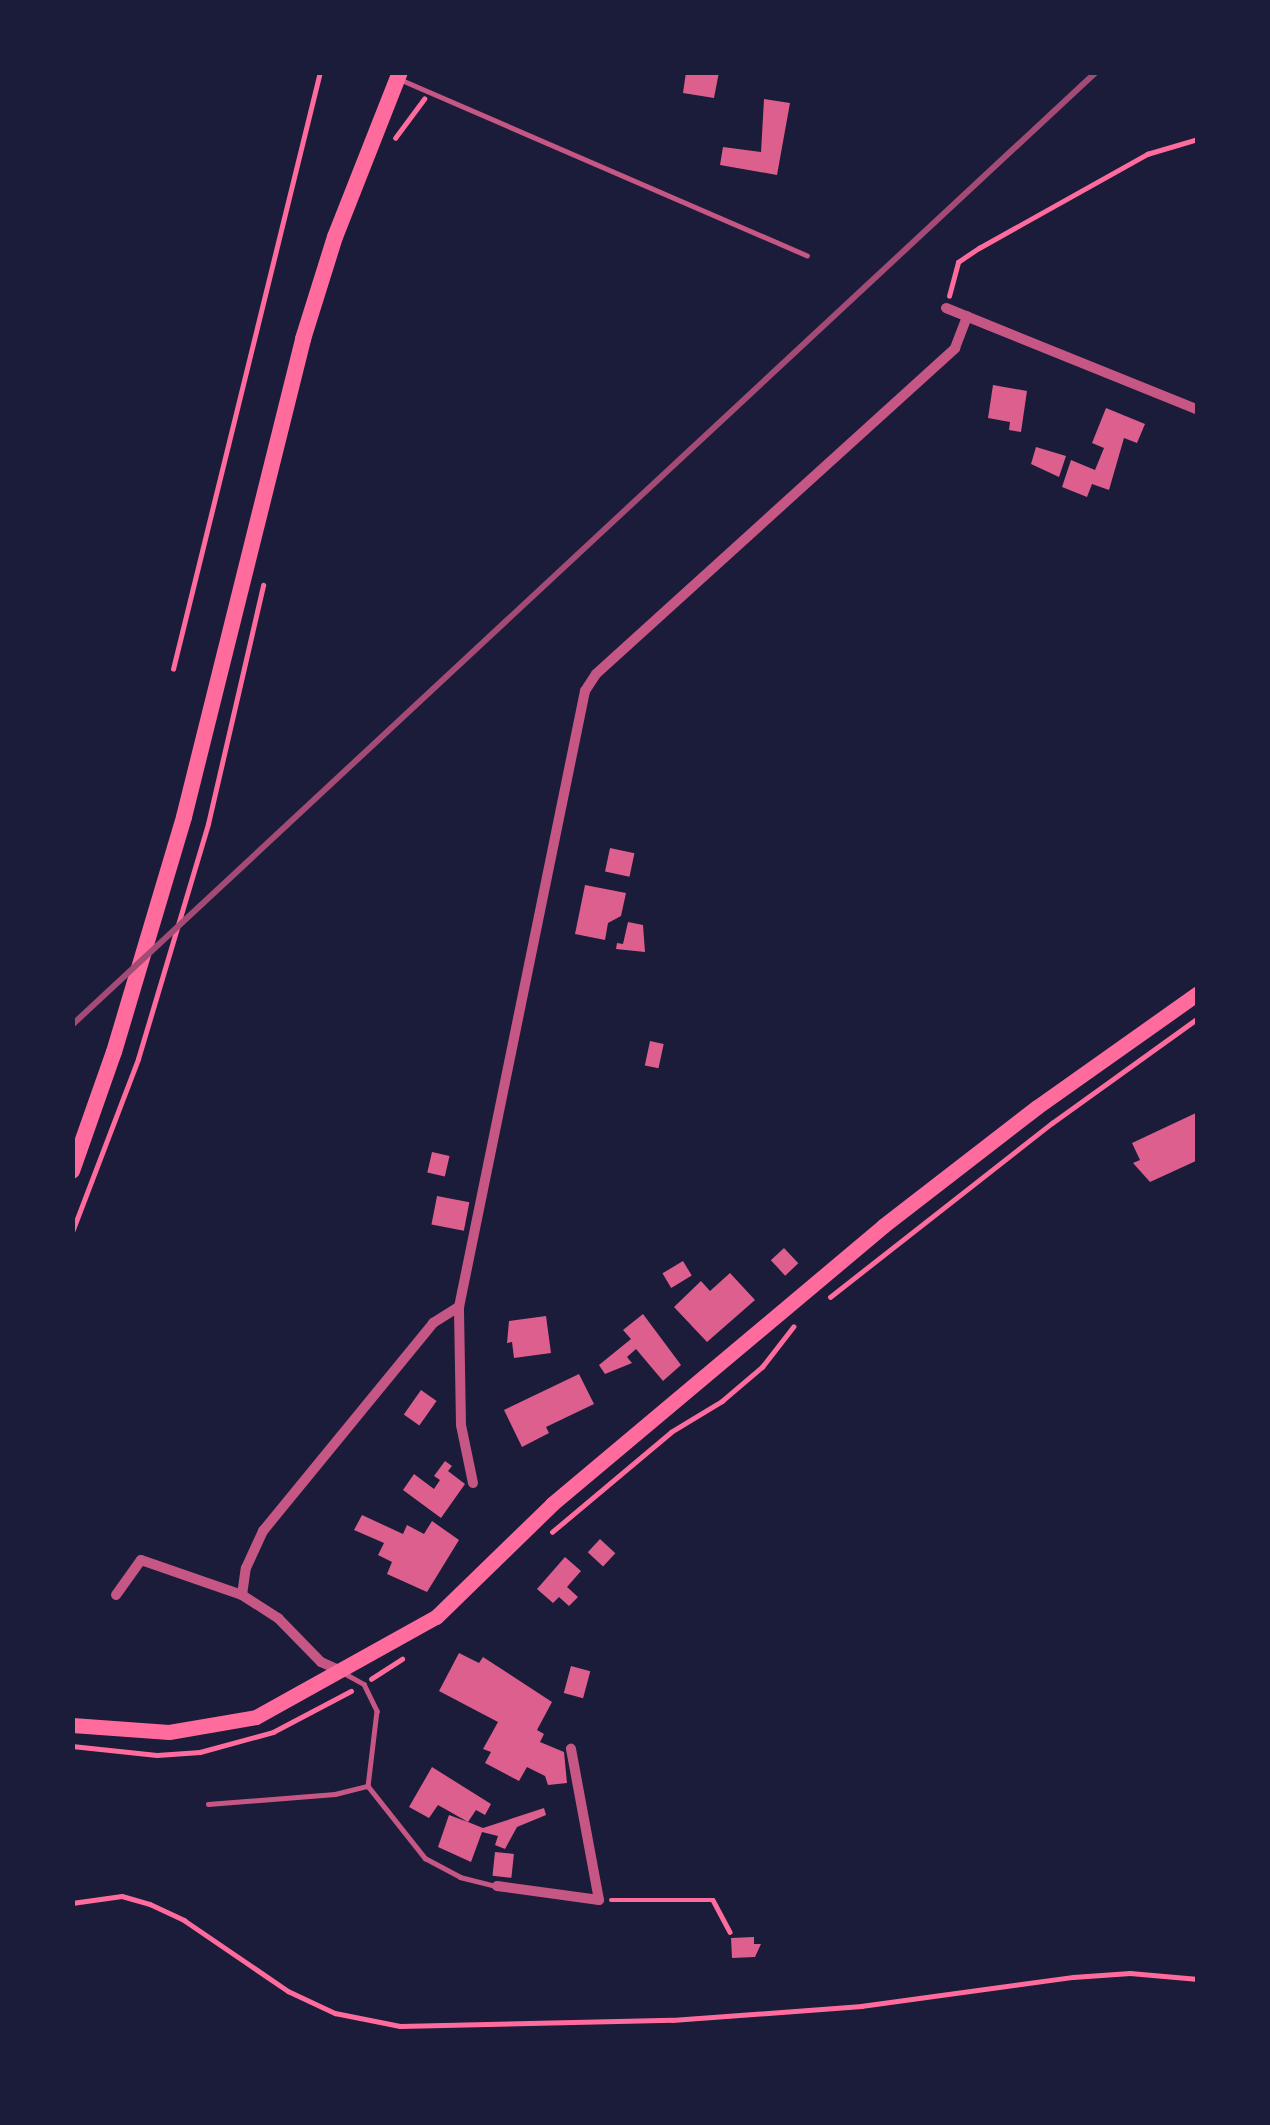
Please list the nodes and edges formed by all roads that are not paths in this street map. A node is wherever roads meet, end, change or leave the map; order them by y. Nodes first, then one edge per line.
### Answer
1 (394, 74) edge
2 (807, 255) dead end
3 (946, 308) road end
4 (968, 316) junction
5 (1198, 410) edge
6 (1198, 993) edge
7 (72, 1171) edge
8 (459, 1307) junction
9 (473, 1483) dead end
10 (116, 1595) dead end
11 (242, 1595) junction
12 (344, 1673) junction
13 (72, 1725) edge
14 (571, 1749) dead end
15 (368, 1786) junction
16 (208, 1804) dead end
17 (497, 1886) joint

1 - 2 lane
1 - 7 main road
3 - 4 street
4 - 5 street
4 - 8 street
6 - 12 main road
8 - 9 street
8 - 11 street
10 - 11 street
11 - 12 street
12 - 13 main road
12 - 15 lane
14 - 17 street
15 - 16 lane
15 - 17 lane

